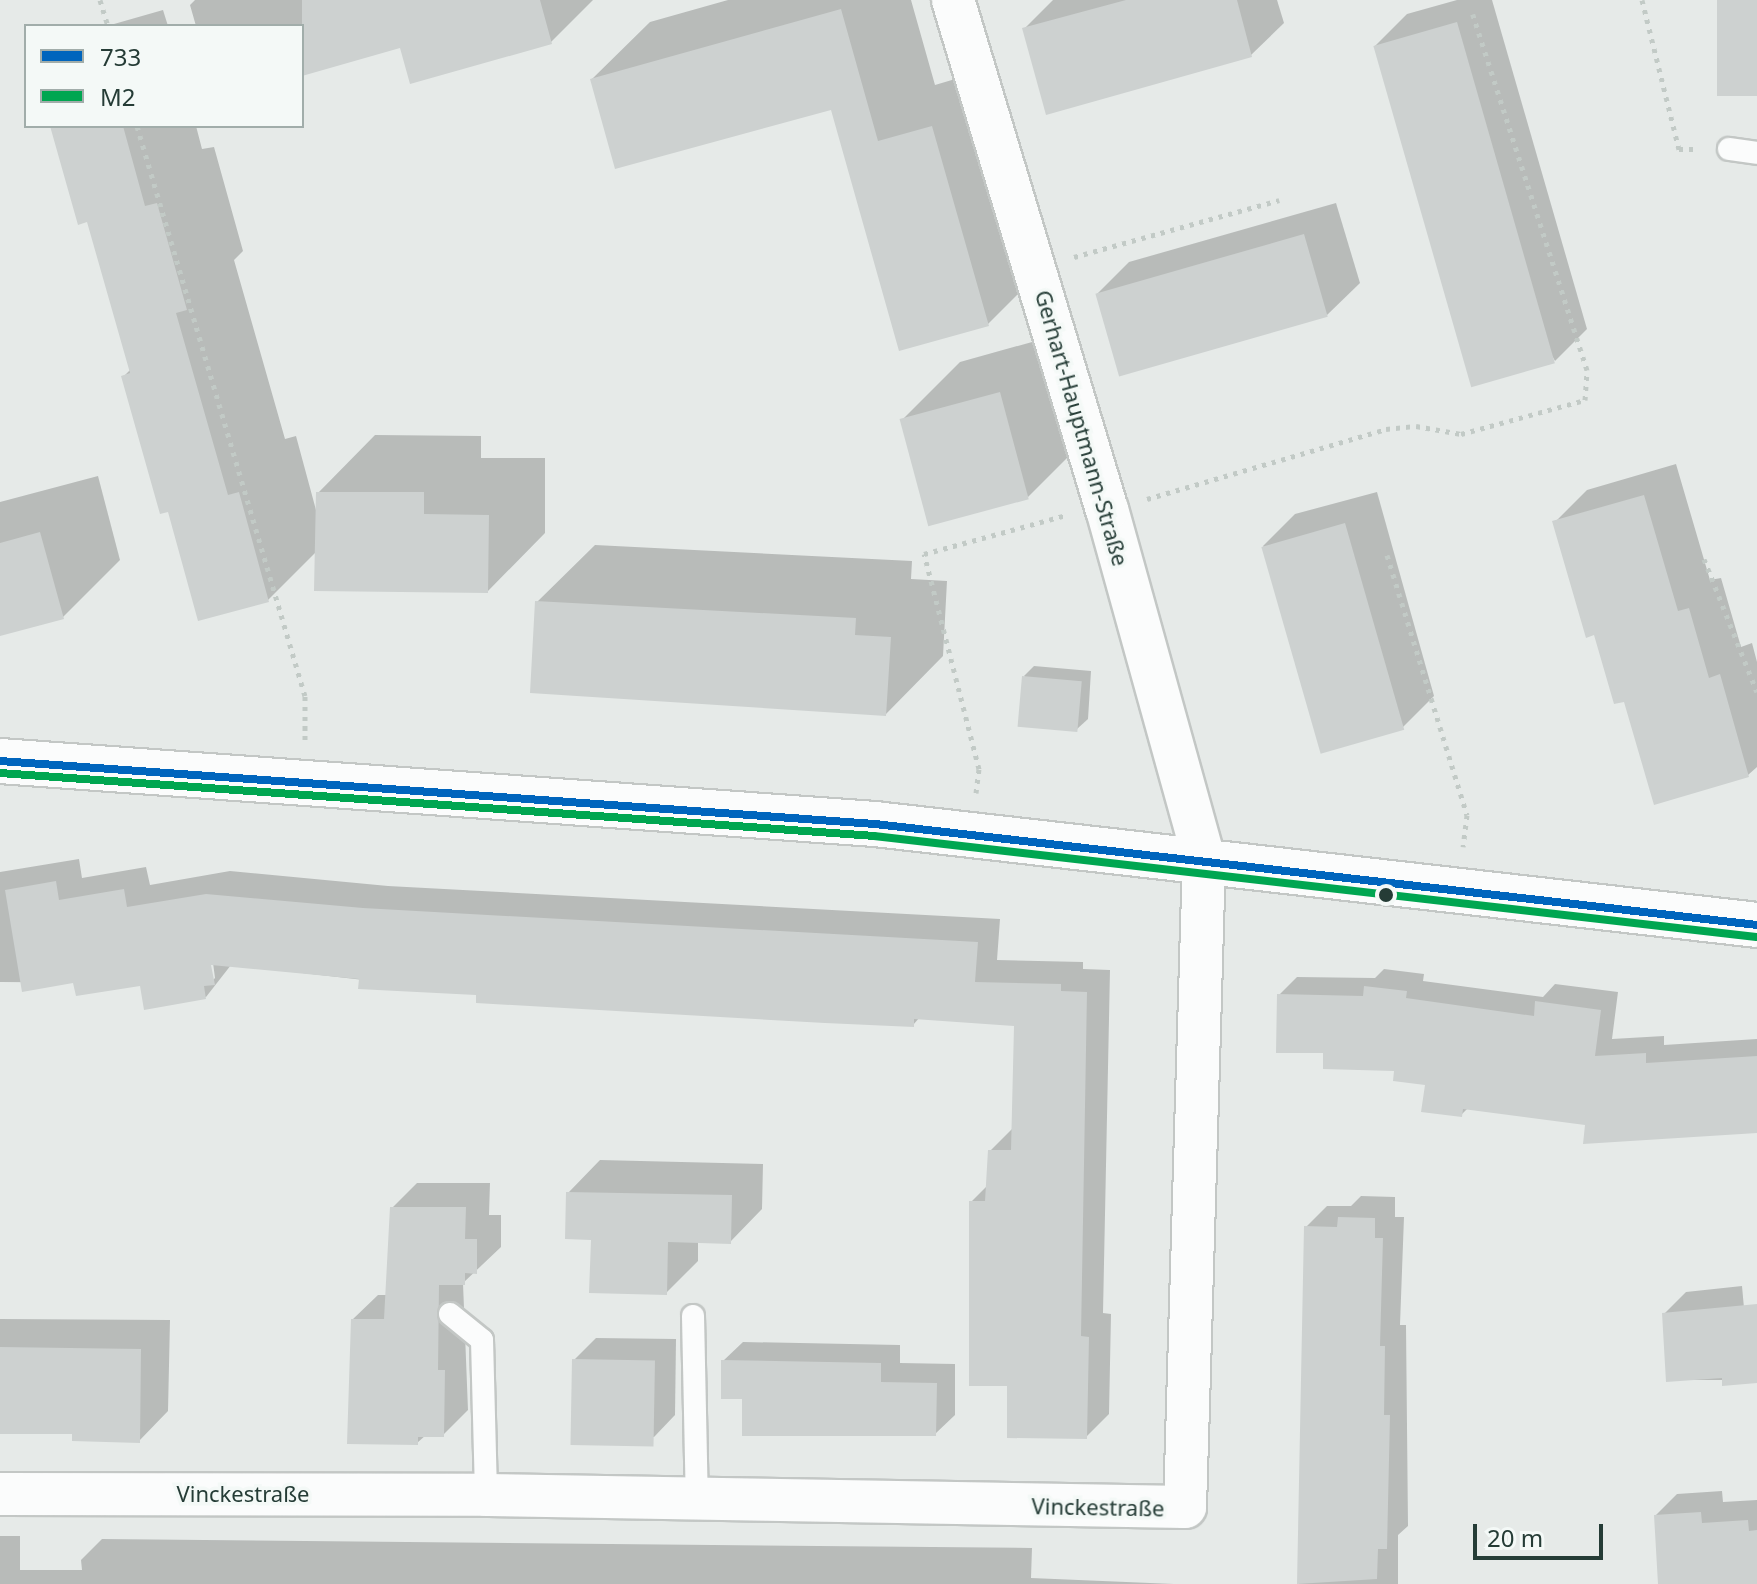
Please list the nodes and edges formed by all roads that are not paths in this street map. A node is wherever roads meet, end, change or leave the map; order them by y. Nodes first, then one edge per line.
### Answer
1 (953, 0) edge
2 (1729, 149) road end
3 (1757, 153) edge
4 (0, 761) edge
5 (1204, 859) junction
6 (1757, 925) edge
7 (450, 1314) dead end
8 (693, 1316) dead end
9 (0, 1494) edge
10 (486, 1495) junction
11 (697, 1502) junction

1 - 5 street, Gerhart-Hauptmann-Straße
2 - 3 lane
4 - 5 street
5 - 6 street
5 - 11 street, Vinckestraße
7 - 10 lane
8 - 11 lane
9 - 10 street, Vinckestraße
10 - 11 street, Vinckestraße

